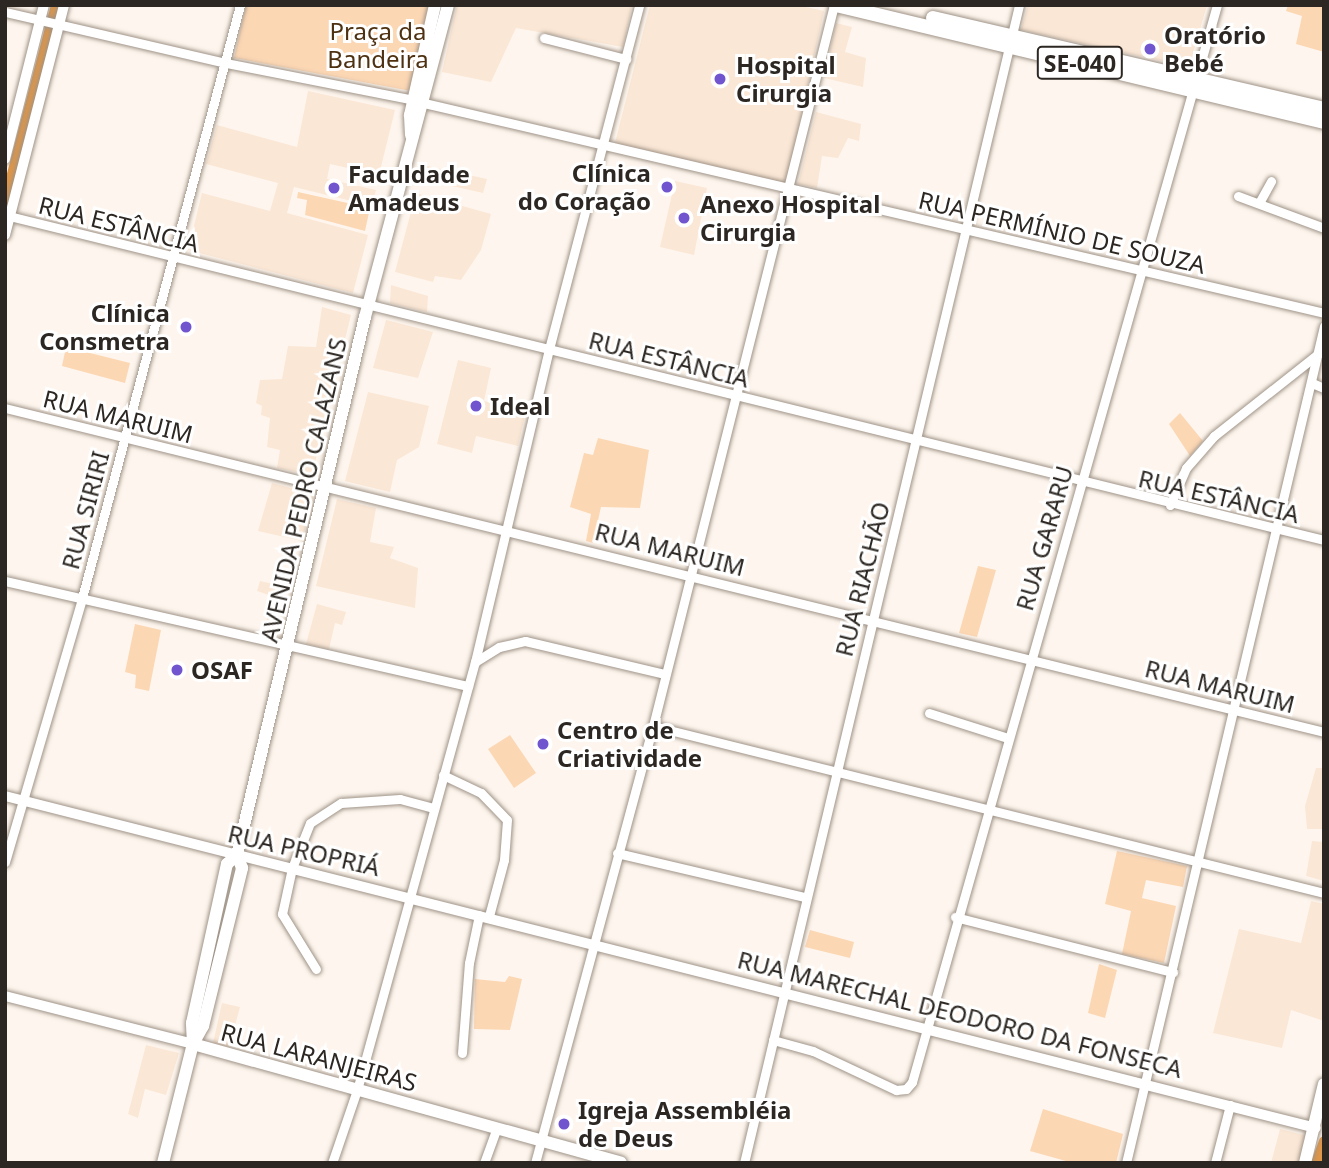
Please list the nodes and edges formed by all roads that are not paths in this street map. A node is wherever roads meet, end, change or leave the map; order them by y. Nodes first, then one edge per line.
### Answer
1 (44, 5) edge
2 (64, 5) edge
3 (240, 5) edge
4 (435, 5) edge
5 (448, 5) edge
6 (639, 5) edge
7 (835, 5) edge
8 (876, 5) edge
9 (1019, 5) edge
10 (1216, 5) edge
11 (5, 12) edge
12 (49, 22) junction
13 (544, 38) dead end
14 (1011, 41) junction
15 (626, 59) junction
16 (226, 63) junction
17 (1193, 84) junction
18 (419, 101) junction
19 (1324, 109) edge
20 (1324, 122) edge
21 (606, 146) junction
22 (5, 159) edge
23 (1271, 181) dead end
24 (789, 190) junction
25 (1238, 196) dead end
26 (1259, 203) junction
27 (7, 216) edge
28 (964, 227) junction
29 (1324, 228) edge
30 (5, 235) edge
31 (174, 258) junction
32 (1139, 271) junction
33 (369, 305) junction
34 (1324, 313) edge
35 (1324, 326) edge
36 (549, 349) junction
37 (1321, 352) edge
38 (1311, 383) junction
39 (1324, 388) edge
40 (736, 396) junction
41 (5, 408) edge
42 (124, 438) junction
43 (919, 439) junction
44 (1079, 481) junction
45 (326, 484) junction
46 (1170, 505) junction
47 (505, 528) junction
48 (1277, 528) junction
49 (1324, 540) edge
50 (691, 573) junction
51 (5, 581) edge
52 (82, 598) junction
53 (870, 618) junction
54 (289, 643) junction
55 (1031, 657) junction
56 (475, 662) junction
57 (665, 674) junction
58 (468, 686) junction
59 (1234, 709) junction
60 (929, 713) dead end
61 (653, 726) junction
62 (1324, 732) edge
63 (1008, 738) junction
64 (836, 771) junction
65 (443, 775) junction
66 (5, 796) edge
67 (22, 801) junction
68 (434, 808) junction
69 (987, 809) junction
70 (617, 853) junction
71 (237, 855) junction
72 (1197, 858) junction
73 (5, 862) edge
74 (292, 868) junction
75 (1324, 893) edge
76 (412, 897) junction
77 (805, 897) junction
78 (484, 916) junction
79 (955, 917) junction
80 (594, 942) junction
81 (316, 969) dead end
82 (1173, 972) junction
83 (782, 991) junction
84 (5, 996) edge
85 (926, 1027) junction
86 (773, 1040) junction
87 (193, 1044) junction
88 (462, 1053) dead end
89 (1145, 1082) junction
90 (1324, 1084) edge
91 (357, 1090) junction
92 (1230, 1105) junction
93 (497, 1128) junction
94 (1316, 1128) junction
95 (541, 1140) junction
96 (163, 1163) edge
97 (332, 1163) edge
98 (484, 1163) edge
99 (535, 1163) edge
100 (621, 1163) edge
101 (744, 1163) edge
102 (1126, 1163) edge
103 (1215, 1163) edge
104 (1305, 1163) edge

1 - 12 street
2 - 12 street
3 - 16 street, RUA SIRIRI
4 - 18 main road, AVENIDA PEDRO CALAZANS
5 - 18 main road, AVENIDA PEDRO CALAZANS
6 - 15 street
7 - 14 main road, SE-040
7 - 24 street
8 - 14 main road, SE-040
9 - 14 street, RUA RIACHÃO
10 - 17 street, RUA GARARU
11 - 12 street, RUA PERMÍNIO DE SOUZA
12 - 16 street, RUA PERMÍNIO DE SOUZA
12 - 22 street
12 - 27 street
13 - 15 street
14 - 17 main road, SE-040
14 - 28 street, RUA RIACHÃO
15 - 21 street
16 - 18 street, RUA PERMÍNIO DE SOUZA
16 - 31 street, RUA SIRIRI
17 - 19 main road, SE-040
17 - 20 main road, SE-040
17 - 32 street, RUA GARARU
18 - 21 street, RUA PERMÍNIO DE SOUZA
18 - 33 main road, AVENIDA PEDRO CALAZANS
21 - 24 street, RUA PERMÍNIO DE SOUZA
21 - 36 street
23 - 26 street
24 - 28 street, RUA PERMÍNIO DE SOUZA
24 - 40 street
25 - 26 street
26 - 29 street
27 - 30 street
27 - 31 street, RUA ESTÂNCIA
28 - 32 street, RUA PERMÍNIO DE SOUZA
28 - 43 street, RUA RIACHÃO
31 - 33 street, RUA ESTÂNCIA
31 - 42 street, RUA SIRIRI
32 - 34 street, RUA PERMÍNIO DE SOUZA
32 - 44 street, RUA GARARU
33 - 36 street, RUA ESTÂNCIA
33 - 45 main road, AVENIDA PEDRO CALAZANS
35 - 37 street
36 - 40 street, RUA ESTÂNCIA
36 - 47 street
37 - 38 street
37 - 46 street
38 - 39 street
38 - 48 street
40 - 43 street, RUA ESTÂNCIA
40 - 50 street
41 - 42 street, RUA MARUIM
42 - 45 street, RUA MARUIM
42 - 52 street, RUA SIRIRI
43 - 44 street, RUA ESTÂNCIA
43 - 53 street, RUA RIACHÃO
44 - 46 street, RUA ESTÂNCIA
44 - 55 street, RUA GARARU
45 - 47 street, RUA MARUIM
45 - 54 main road, AVENIDA PEDRO CALAZANS
46 - 48 street, RUA ESTÂNCIA
47 - 50 street, RUA MARUIM
47 - 56 street
48 - 49 street, RUA ESTÂNCIA
48 - 59 street
50 - 53 street, RUA MARUIM
50 - 57 street
51 - 52 street
52 - 54 street
52 - 67 street, RUA SIRIRI
53 - 55 street, RUA MARUIM
53 - 64 street, RUA RIACHÃO
54 - 58 street
54 - 71 main road, AVENIDA PEDRO CALAZANS
55 - 59 street, RUA MARUIM
55 - 63 street, RUA GARARU
56 - 57 street
56 - 58 street
57 - 61 street
58 - 65 street
59 - 62 street, RUA MARUIM
59 - 72 street
60 - 63 street
61 - 64 street
61 - 70 street
63 - 69 street, RUA GARARU
64 - 69 street
64 - 77 street, RUA RIACHÃO
65 - 68 street
65 - 78 street
66 - 67 street, RUA PROPRIÁ
67 - 71 street, RUA PROPRIÁ
67 - 73 street, RUA SIRIRI
68 - 74 street
68 - 76 street
69 - 72 street
69 - 79 street, RUA GARARU
70 - 77 street
70 - 80 street
71 - 74 street, RUA PROPRIÁ
71 - 87 main road, AVENIDA PEDRO CALAZANS
72 - 75 street
72 - 82 street
74 - 76 street, RUA PROPRIÁ
74 - 81 street
76 - 78 street, RUA PROPRIÁ
76 - 91 street
77 - 83 street, RUA RIACHÃO
78 - 80 street, RUA PROPRIÁ
78 - 88 street
79 - 82 street
79 - 85 street, RUA GARARU
80 - 83 street, RUA MARECHAL DEODORO DA FONSECA
80 - 95 street
82 - 89 street
83 - 85 street, RUA MARECHAL DEODORO DA FONSECA
83 - 86 street, RUA RIACHÃO
84 - 87 street, RUA LARANJEIRAS
85 - 86 street, RUA GARARU
85 - 89 street, RUA MARECHAL DEODORO DA FONSECA
86 - 101 street, RUA RIACHÃO
87 - 91 main road, RUA LARANJEIRAS
87 - 96 main road, AVENIDA PEDRO CALAZANS
89 - 92 street, RUA MARECHAL DEODORO DA FONSECA
89 - 102 street
90 - 94 main road
91 - 93 main road, RUA LARANJEIRAS
91 - 97 street
92 - 94 street, RUA MARECHAL DEODORO DA FONSECA
92 - 103 street
93 - 95 main road, RUA LARANJEIRAS
93 - 98 street
94 - 104 main road
95 - 99 street
95 - 100 main road, RUA LARANJEIRAS

